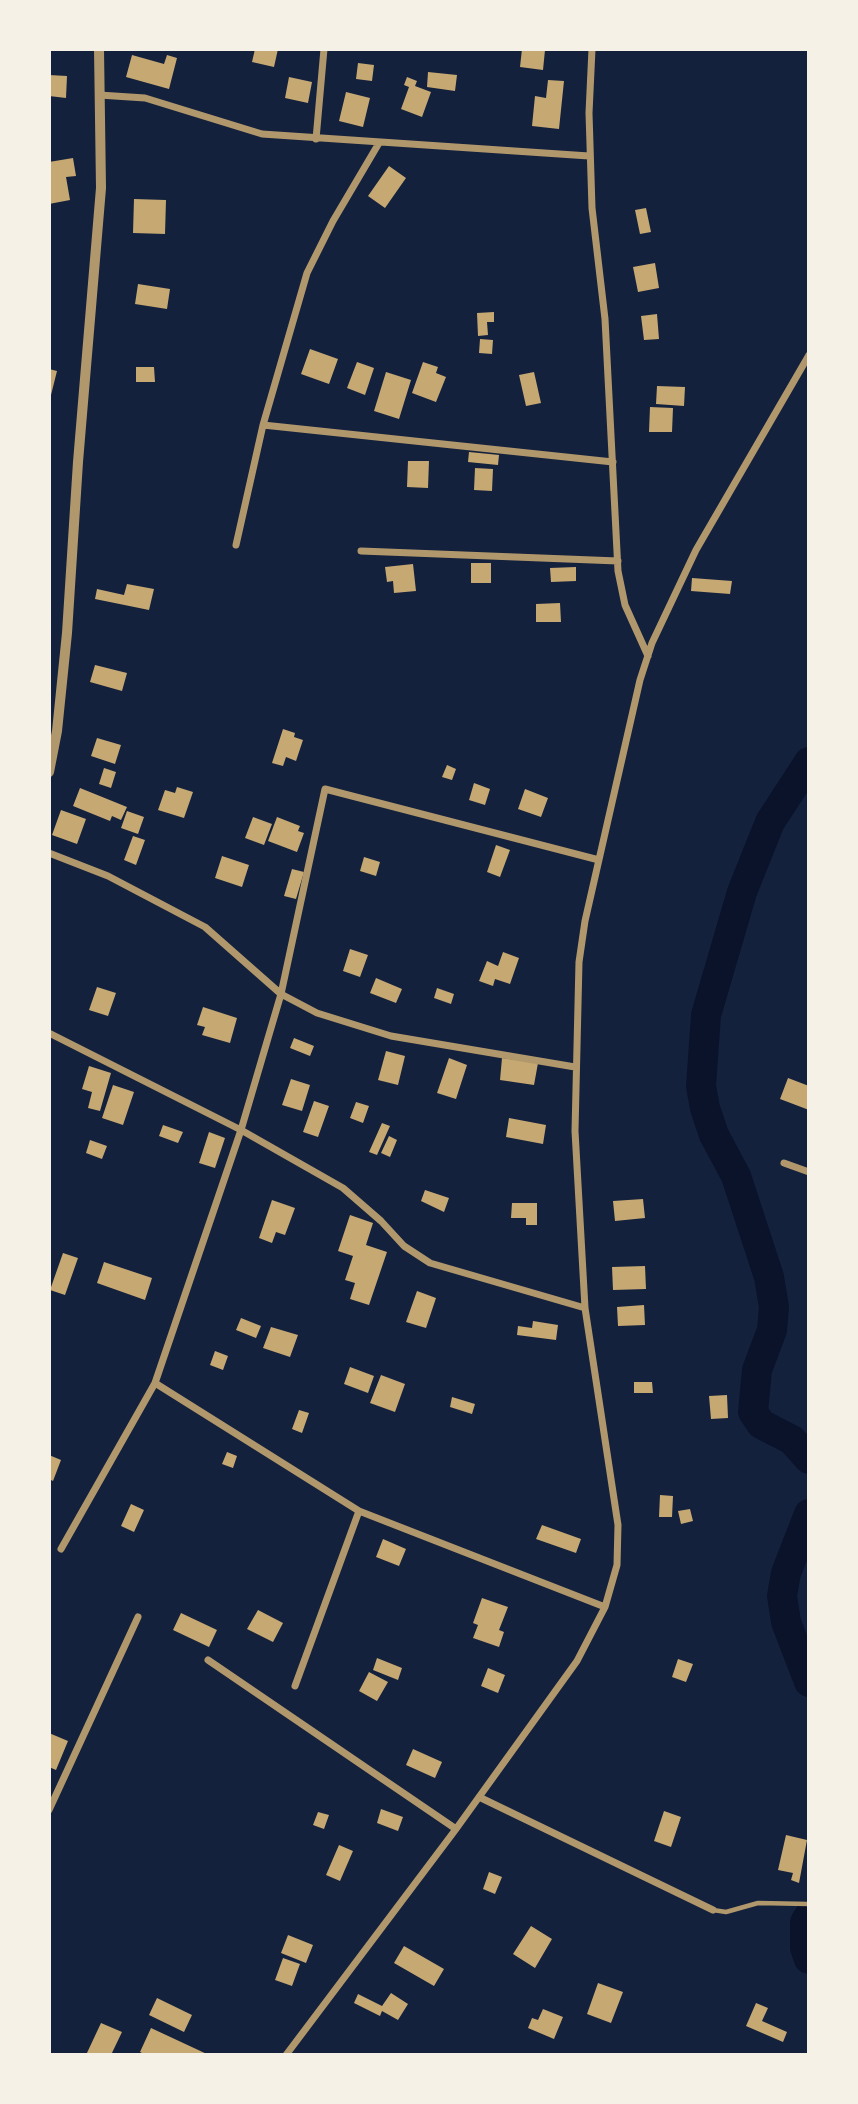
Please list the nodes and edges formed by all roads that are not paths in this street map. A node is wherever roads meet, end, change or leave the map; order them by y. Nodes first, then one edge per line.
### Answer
1 (99, 49) edge
2 (324, 49) edge
3 (592, 49) edge
4 (99, 95) junction
5 (316, 139) junction
6 (379, 143) junction
7 (589, 156) junction
8 (809, 355) edge
9 (263, 425) junction
10 (613, 462) junction
11 (236, 545) dead end
12 (361, 551) dead end
13 (618, 561) junction
14 (648, 656) junction
15 (49, 772) edge
16 (49, 853) edge
17 (599, 860) junction
18 (281, 994) junction
19 (49, 1033) edge
20 (575, 1067) junction
21 (241, 1130) junction
22 (784, 1163) dead end
23 (809, 1172) edge
24 (585, 1308) junction
25 (155, 1383) junction
26 (359, 1511) junction
27 (61, 1549) dead end
28 (605, 1607) junction
29 (138, 1617) dead end
30 (208, 1660) dead end
31 (295, 1686) dead end
32 (479, 1797) junction
33 (50, 1806) edge
34 (456, 1829) junction
35 (806, 1903) edge
36 (713, 1910) joint
37 (286, 2055) edge

1 - 4 street
2 - 5 street
3 - 7 street
4 - 5 street
4 - 15 street
5 - 6 street
6 - 7 street
6 - 9 street
7 - 10 street
8 - 14 street
9 - 10 street
9 - 11 street
10 - 13 street
12 - 13 street
13 - 14 street
14 - 17 street
16 - 18 street
17 - 18 street
17 - 20 street
18 - 20 street
18 - 21 street
19 - 21 street
20 - 24 street
21 - 24 street
21 - 25 street
22 - 23 street
24 - 28 street
25 - 26 street
25 - 27 street
26 - 28 street
26 - 31 street
28 - 32 street
29 - 33 street
30 - 34 street
32 - 34 street
32 - 36 street
34 - 37 street
35 - 36 lane

